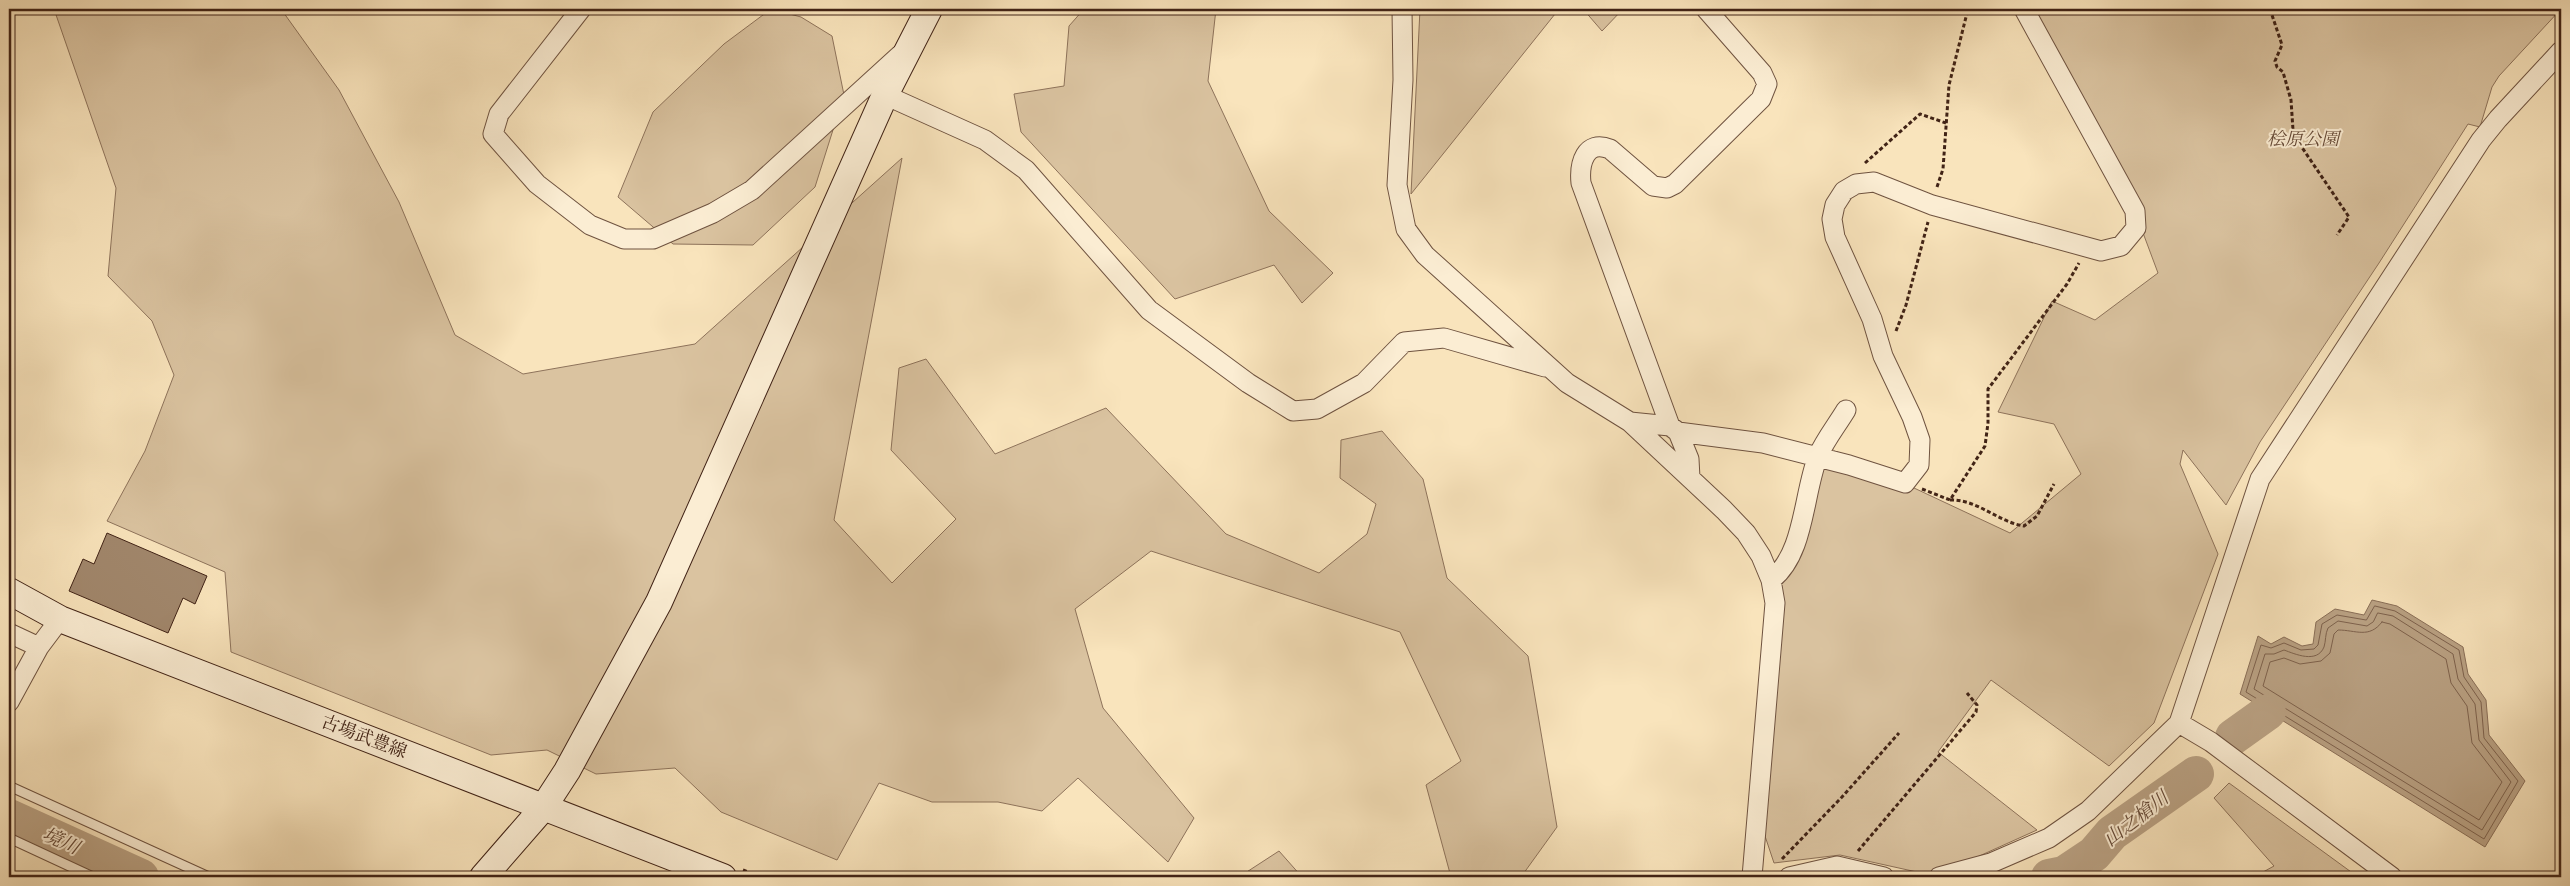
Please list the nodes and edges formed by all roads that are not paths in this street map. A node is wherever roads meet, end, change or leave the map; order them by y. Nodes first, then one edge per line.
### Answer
1 (581, 9) edge
2 (929, 9) edge
3 (1402, 9) edge
4 (1706, 9) edge
5 (2024, 9) edge
6 (914, 42) junction
7 (2561, 51) edge
8 (886, 95) junction
9 (1551, 369) junction
10 (1846, 410) dead end
11 (1630, 422) junction
12 (1674, 429) junction
13 (1818, 457) junction
14 (1690, 478) junction
15 (1771, 580) junction
16 (9, 591) edge
17 (60, 619) junction
18 (9, 633) edge
19 (39, 648) junction
20 (9, 702) edge
21 (2179, 724) junction
22 (9, 786) edge
23 (543, 808) junction
24 (9, 838) edge
25 (1783, 871) edge
26 (1755, 876) edge
27 (93, 877) edge
28 (209, 877) edge
29 (483, 877) edge
30 (723, 877) edge
31 (1884, 877) edge
32 (1939, 877) edge
33 (2392, 877) edge

1 - 6 street
2 - 6 street
3 - 9 street
4 - 12 street
5 - 13 street
6 - 8 street
7 - 21 street
8 - 9 street
8 - 23 street
9 - 11 street
10 - 13 street
11 - 12 street
11 - 14 street
12 - 13 street
12 - 14 street
13 - 15 street
14 - 15 street
15 - 26 street
16 - 17 street, 古場武豊線
17 - 19 street
17 - 23 street, 古場武豊線
18 - 19 street
19 - 20 street
21 - 32 street
21 - 33 street
22 - 28 lane
23 - 29 street
23 - 30 street, 古場武豊線
24 - 27 lane
25 - 31 street

